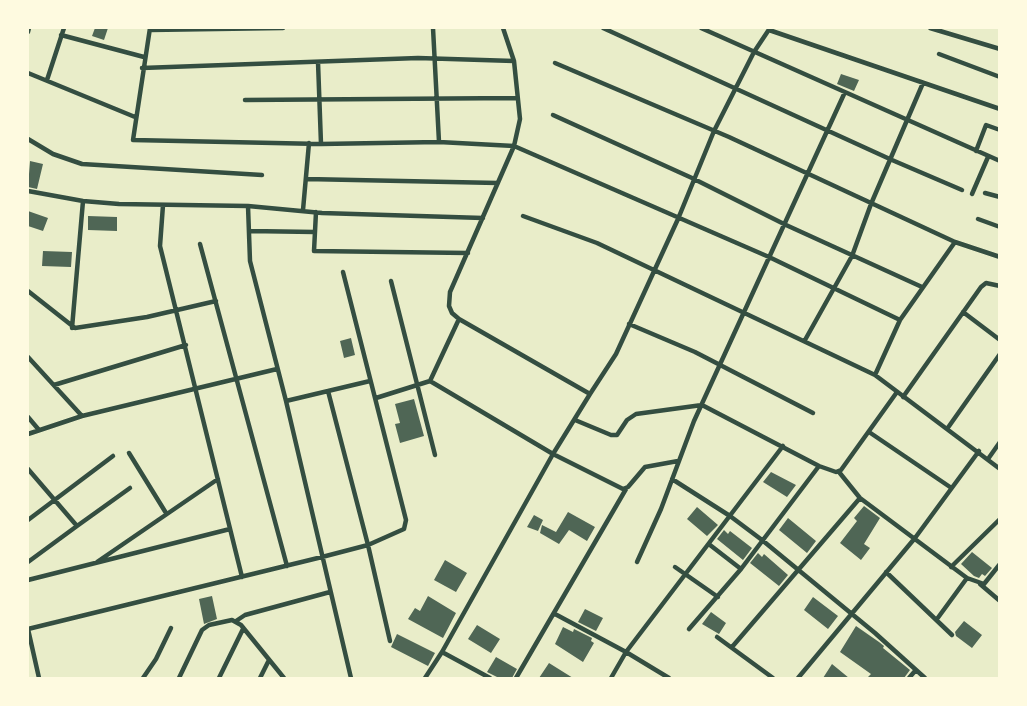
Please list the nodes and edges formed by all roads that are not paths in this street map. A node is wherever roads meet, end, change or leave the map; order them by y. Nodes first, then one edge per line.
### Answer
1 (29, 28) edge
2 (64, 28) edge
3 (150, 28) edge
4 (283, 28) edge
5 (433, 28) edge
6 (503, 28) edge
7 (603, 28) edge
8 (701, 28) edge
9 (930, 28) edge
10 (769, 29) edge
11 (28, 32) edge
12 (62, 35) junction
13 (1000, 49) edge
14 (754, 52) junction
15 (939, 54) dead end
16 (144, 57) junction
17 (435, 59) junction
18 (514, 61) junction
19 (318, 62) junction
20 (555, 63) dead end
21 (142, 68) junction
22 (28, 73) edge
23 (1000, 77) edge
24 (47, 80) junction
25 (923, 83) junction
26 (736, 88) junction
27 (845, 92) junction
28 (517, 98) junction
29 (435, 99) junction
30 (245, 100) dead end
31 (320, 100) junction
32 (1000, 109) edge
33 (553, 115) dead end
34 (135, 116) junction
35 (908, 119) junction
36 (1000, 130) edge
37 (714, 131) junction
38 (827, 131) junction
39 (28, 140) edge
40 (439, 142) junction
41 (309, 143) junction
42 (321, 144) junction
43 (514, 146) junction
44 (976, 151) junction
45 (988, 157) junction
46 (892, 160) junction
47 (1000, 161) edge
48 (807, 174) junction
49 (262, 175) dead end
50 (306, 179) junction
51 (694, 179) junction
52 (498, 184) junction
53 (962, 190) dead end
54 (29, 192) edge
55 (985, 193) dead end
56 (972, 194) dead end
57 (1000, 196) edge
58 (83, 201) junction
59 (871, 204) junction
60 (163, 205) junction
61 (248, 206) junction
62 (303, 210) junction
63 (316, 212) junction
64 (523, 216) dead end
65 (483, 218) junction
66 (678, 219) junction
67 (978, 219) dead end
68 (786, 225) junction
69 (1000, 227) edge
70 (249, 232) junction
71 (315, 232) junction
72 (955, 242) junction
73 (200, 244) dead end
74 (468, 253) junction
75 (852, 256) junction
76 (769, 257) junction
77 (1000, 257) edge
78 (654, 269) junction
79 (343, 272) dead end
80 (391, 281) dead end
81 (1000, 286) edge
82 (922, 287) junction
83 (28, 290) edge
84 (835, 290) junction
85 (216, 301) junction
86 (178, 311) junction
87 (745, 311) junction
88 (963, 312) junction
89 (459, 319) junction
90 (900, 320) junction
91 (629, 324) junction
92 (72, 328) junction
93 (806, 340) junction
94 (1000, 340) edge
95 (186, 346) junction
96 (1000, 354) edge
97 (28, 357) edge
98 (720, 365) junction
99 (277, 369) junction
100 (875, 375) junction
101 (236, 379) junction
102 (370, 381) junction
103 (430, 381) junction
104 (54, 385) junction
105 (416, 386) junction
106 (196, 389) junction
107 (328, 391) junction
108 (897, 392) junction
109 (590, 394) junction
110 (903, 397) junction
111 (376, 398) junction
112 (286, 401) junction
113 (702, 405) junction
114 (813, 413) dead end
115 (82, 416) junction
116 (28, 417) edge
117 (575, 420) junction
118 (947, 429) junction
119 (39, 430) junction
120 (869, 432) junction
121 (28, 434) edge
122 (1000, 442) edge
123 (783, 446) junction
124 (979, 451) junction
125 (129, 454) dead end
126 (553, 454) junction
127 (435, 455) dead end
128 (113, 456) dead end
129 (988, 459) junction
130 (678, 461) junction
131 (819, 466) junction
132 (1000, 469) edge
133 (28, 472) edge
134 (839, 472) junction
135 (218, 479) junction
136 (672, 479) junction
137 (950, 487) junction
138 (130, 488) dead end
139 (626, 489) junction
140 (860, 498) junction
141 (53, 500) junction
142 (166, 514) junction
143 (730, 516) junction
144 (1000, 518) edge
145 (28, 520) edge
146 (78, 526) junction
147 (230, 529) junction
148 (915, 538) junction
149 (762, 540) junction
150 (368, 545) junction
151 (710, 545) junction
152 (322, 557) junction
153 (28, 562) edge
154 (637, 562) dead end
155 (95, 564) junction
156 (1000, 564) edge
157 (287, 566) junction
158 (675, 567) dead end
159 (951, 568) junction
160 (741, 569) junction
161 (799, 570) junction
162 (886, 572) junction
163 (685, 574) junction
164 (242, 577) junction
165 (967, 578) junction
166 (28, 580) edge
167 (980, 584) junction
168 (330, 592) junction
169 (718, 597) junction
170 (1000, 601) edge
171 (851, 613) junction
172 (555, 614) junction
173 (937, 619) junction
174 (236, 621) junction
175 (170, 628) dead end
176 (28, 629) edge
177 (244, 629) junction
178 (689, 629) dead end
179 (952, 636) dead end
180 (717, 637) dead end
181 (390, 641) dead end
182 (732, 647) junction
183 (442, 652) junction
184 (626, 652) junction
185 (269, 660) junction
186 (916, 671) junction
187 (39, 678) edge
188 (143, 678) edge
189 (179, 678) edge
190 (219, 678) edge
191 (260, 678) edge
192 (284, 678) edge
193 (350, 678) edge
194 (425, 678) edge
195 (490, 678) edge
196 (516, 678) edge
197 (611, 678) edge
198 (669, 678) edge
199 (773, 678) edge
200 (798, 678) edge
201 (909, 678) edge
202 (925, 678) edge

1 - 11 street
2 - 12 street
3 - 4 street
3 - 16 street
5 - 17 street
6 - 18 street
7 - 26 street
8 - 14 street
9 - 13 street
10 - 14 street
10 - 25 street
12 - 16 street
12 - 24 street
14 - 26 street
14 - 27 street
15 - 23 street
16 - 21 street
17 - 18 street
17 - 19 street
17 - 29 street
18 - 28 street
19 - 21 street
19 - 31 street
20 - 37 street
21 - 34 street
22 - 24 street
24 - 34 street
25 - 32 street
25 - 35 street
26 - 37 street
26 - 38 street
27 - 35 street
27 - 38 street
28 - 29 street
28 - 43 street
29 - 31 street
29 - 40 street
30 - 31 street
31 - 42 street
33 - 51 street
34 - 41 street
35 - 44 street
35 - 46 street
36 - 44 street
37 - 48 street
37 - 51 street
38 - 46 street
38 - 48 street
39 - 49 street
40 - 42 street
40 - 43 street
41 - 42 street
41 - 50 street
43 - 52 street
43 - 66 street
44 - 45 street
45 - 47 street
45 - 56 street
46 - 53 street
46 - 59 street
48 - 59 street
48 - 68 street
50 - 52 street
50 - 62 street
51 - 66 street
51 - 68 street
52 - 65 street
54 - 58 street
55 - 57 street
58 - 60 street
58 - 92 street
59 - 72 street
59 - 75 street
60 - 61 street
60 - 86 street
61 - 62 street
61 - 70 street
62 - 63 street
63 - 65 street
63 - 71 street
64 - 78 street
65 - 74 street
66 - 76 street
66 - 78 street
67 - 69 street
68 - 75 street
68 - 76 street
70 - 71 street
70 - 99 street
71 - 74 street
72 - 77 street
72 - 82 street
73 - 85 street
74 - 89 street
75 - 82 street
75 - 84 street
76 - 84 street
76 - 87 street
78 - 87 street
78 - 91 street
79 - 102 street
80 - 105 street
81 - 88 street
82 - 90 street
83 - 92 street
84 - 90 street
84 - 93 street
85 - 86 street
85 - 101 street
86 - 92 street
86 - 95 street
87 - 93 street
87 - 98 street
88 - 94 street
88 - 110 street
89 - 103 street
89 - 109 street
90 - 100 street
91 - 98 street
91 - 109 street
93 - 100 street
95 - 104 street
95 - 106 street
96 - 118 street
97 - 104 street
98 - 113 street
98 - 114 street
99 - 101 street
99 - 112 street
100 - 108 street
101 - 106 street
101 - 157 street
102 - 107 street
102 - 111 street
103 - 105 street
103 - 126 street
104 - 115 street
105 - 111 street
105 - 127 street
106 - 115 street
106 - 135 street
107 - 112 street
107 - 150 street
108 - 110 street
108 - 120 street
109 - 117 street
110 - 118 street
111 - 150 street
112 - 152 street
113 - 117 street
113 - 123 street
113 - 130 street
115 - 119 street
116 - 119 street
117 - 126 street
118 - 124 street
119 - 121 street
120 - 134 street
120 - 137 street
122 - 129 street
123 - 131 street
123 - 143 street
124 - 129 street
124 - 137 street
125 - 142 street
126 - 139 street
126 - 183 street
128 - 141 street
129 - 132 street
130 - 136 street
130 - 139 street
131 - 134 street
131 - 149 street
133 - 141 street
134 - 140 street
135 - 142 street
135 - 147 street
136 - 143 street
136 - 154 street
137 - 148 street
138 - 146 street
139 - 172 street
140 - 148 street
140 - 161 street
141 - 145 street
141 - 146 street
142 - 155 street
143 - 149 street
143 - 151 street
144 - 159 street
146 - 153 street
147 - 155 street
147 - 164 street
148 - 159 street
148 - 162 street
149 - 160 street
149 - 161 street
150 - 152 street
150 - 181 street
151 - 160 street
151 - 163 street
152 - 157 street
152 - 168 street
155 - 166 street
156 - 167 street
157 - 164 street
158 - 163 street
159 - 165 street
160 - 169 street
161 - 171 street
161 - 182 street
162 - 171 street
162 - 173 street
163 - 169 street
163 - 184 street
164 - 176 street
165 - 167 street
165 - 173 street
167 - 170 street
168 - 174 street
168 - 193 street
169 - 178 street
171 - 186 street
171 - 200 street
172 - 184 street
172 - 196 street
173 - 179 street
174 - 177 street
174 - 189 street
175 - 188 street
176 - 187 street
177 - 185 street
177 - 190 street
180 - 182 street
182 - 199 street
183 - 194 street
183 - 195 street
184 - 197 street
184 - 198 street
185 - 191 street
185 - 192 street
186 - 201 street
186 - 202 street

